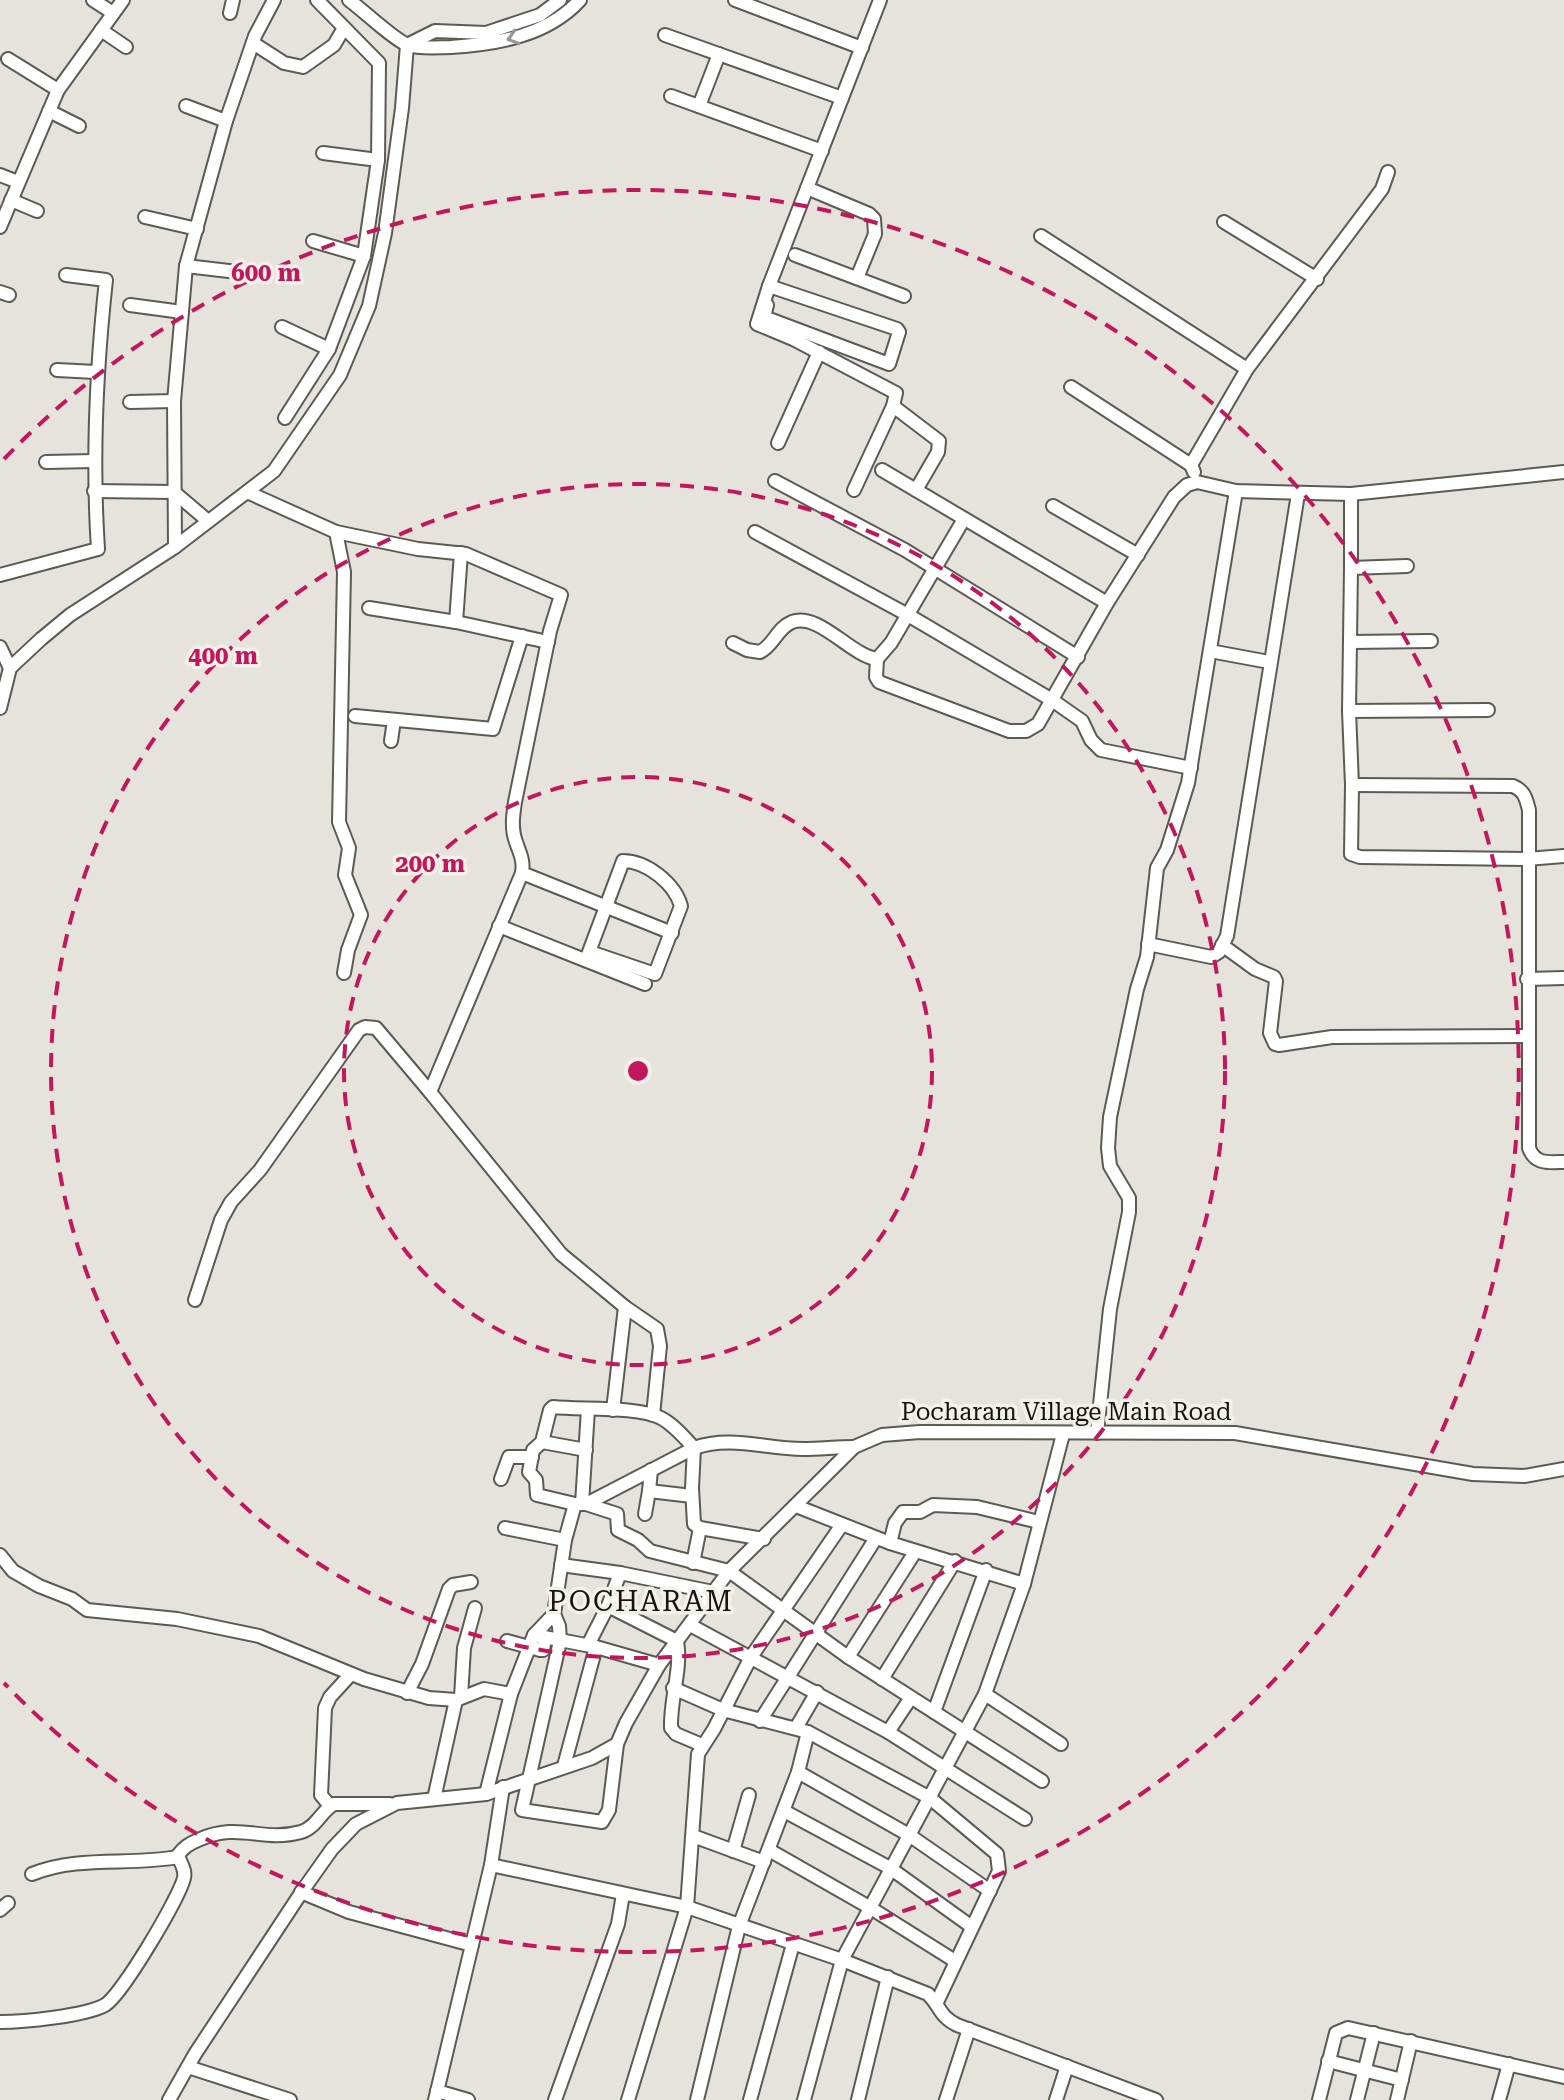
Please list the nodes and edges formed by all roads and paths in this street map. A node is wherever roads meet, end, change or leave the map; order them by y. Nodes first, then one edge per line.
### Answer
1 (93, 0) edge
2 (123, 0) edge
3 (274, 0) edge
4 (317, 0) edge
5 (349, 0) edge
6 (560, 0) edge
7 (580, 0) edge
8 (735, 0) edge
9 (880, 0) edge
10 (113, 13) junction
11 (344, 28) junction
12 (101, 30) junction
13 (665, 35) dead end
14 (253, 43) junction
15 (407, 45) junction
16 (126, 47) dead end
17 (862, 48) junction
18 (719, 54) junction
19 (8, 59) dead end
20 (58, 90) junction
21 (671, 96) dead end
22 (842, 98) junction
23 (186, 106) dead end
24 (699, 106) junction
25 (49, 111) junction
26 (226, 121) junction
27 (79, 126) dead end
28 (822, 151) junction
29 (323, 153) dead end
30 (378, 160) junction
31 (1388, 172) dead end
32 (0, 175) edge
33 (18, 182) junction
34 (807, 188) junction
35 (11, 200) junction
36 (37, 211) dead end
37 (145, 217) dead end
38 (1224, 222) dead end
39 (0, 227) edge
40 (197, 229) junction
41 (1041, 236) dead end
42 (313, 241) dead end
43 (795, 255) dead end
44 (364, 256) junction
45 (186, 266) junction
46 (246, 273) dead end
47 (66, 275) dead end
48 (857, 278) junction
49 (1317, 279) junction
50 (771, 287) junction
51 (904, 296) dead end
52 (130, 305) dead end
53 (182, 312) junction
54 (282, 327) dead end
55 (329, 349) junction
56 (819, 352) junction
57 (1247, 369) junction
58 (57, 370) dead end
59 (96, 372) junction
60 (1071, 387) dead end
61 (174, 401) junction
62 (130, 402) dead end
63 (893, 406) junction
64 (285, 418) dead end
65 (778, 443) dead end
66 (94, 461) junction
67 (46, 462) dead end
68 (1191, 465) junction
69 (882, 470) dead end
70 (1564, 472) edge
71 (775, 481) dead end
72 (1197, 482) junction
73 (854, 490) dead end
74 (916, 490) junction
75 (94, 491) junction
76 (1236, 491) junction
77 (174, 492) junction
78 (247, 492) junction
79 (1298, 494) junction
80 (1351, 494) junction
81 (1053, 506) dead end
82 (964, 519) junction
83 (208, 521) junction
84 (336, 532) junction
85 (755, 532) dead end
86 (175, 547) junction
87 (461, 553) junction
88 (1138, 555) junction
89 (1407, 566) dead end
90 (934, 568) junction
91 (1351, 568) junction
92 (0, 575) edge
93 (1107, 603) junction
94 (369, 608) dead end
95 (908, 615) junction
96 (456, 622) junction
97 (522, 636) junction
98 (1431, 641) dead end
99 (548, 642) junction
100 (1351, 642) junction
101 (733, 643) dead end
102 (0, 647) edge
103 (1210, 651) junction
104 (1078, 657) junction
105 (877, 659) junction
106 (1269, 662) junction
107 (10, 668) junction
108 (1052, 700) junction
109 (0, 708) edge
110 (1488, 710) dead end
111 (1349, 711) junction
112 (355, 716) dead end
113 (394, 720) junction
114 (391, 741) dead end
115 (1191, 768) junction
116 (1352, 785) junction
117 (1564, 856) edge
118 (1527, 859) junction
119 (522, 873) junction
120 (606, 906) junction
121 (499, 926) junction
122 (672, 933) junction
123 (1148, 944) junction
124 (1222, 945) junction
125 (588, 956) junction
126 (344, 973) dead end
127 (1564, 978) edge
128 (1527, 979) junction
129 (645, 984) dead end
130 (1528, 1036) junction
131 (430, 1092) junction
132 (1564, 1162) edge
133 (195, 1300) dead end
134 (625, 1307) junction
135 (588, 1409) junction
136 (613, 1410) junction
137 (653, 1415) junction
138 (1097, 1433) junction
139 (1063, 1434) junction
140 (542, 1442) junction
141 (854, 1447) junction
142 (694, 1448) junction
143 (586, 1450) junction
144 (532, 1457) junction
145 (1564, 1469) edge
146 (651, 1470) junction
147 (501, 1479) dead end
148 (649, 1491) junction
149 (692, 1496) junction
150 (581, 1504) junction
151 (796, 1506) junction
152 (645, 1514) dead end
153 (1039, 1522) junction
154 (841, 1526) junction
155 (505, 1528) dead end
156 (700, 1528) junction
157 (876, 1538) junction
158 (764, 1539) junction
159 (565, 1540) junction
160 (890, 1543) junction
161 (650, 1551) junction
162 (915, 1552) junction
163 (0, 1555) edge
164 (955, 1561) junction
165 (693, 1563) junction
166 (561, 1565) junction
167 (986, 1570) junction
168 (729, 1571) junction
169 (620, 1573) junction
170 (645, 1578) junction
171 (471, 1582) dead end
172 (1024, 1584) junction
173 (713, 1592) junction
174 (608, 1606) junction
175 (475, 1608) dead end
176 (782, 1610) junction
177 (554, 1614) junction
178 (690, 1625) junction
179 (815, 1634) junction
180 (540, 1636) junction
181 (507, 1641) dead end
182 (560, 1641) junction
183 (677, 1641) junction
184 (592, 1646) junction
185 (528, 1648) junction
186 (751, 1657) junction
187 (848, 1657) junction
188 (657, 1668) junction
189 (351, 1674) junction
190 (787, 1676) junction
191 (882, 1679) junction
192 (674, 1684) junction
193 (817, 1692) junction
194 (407, 1693) junction
195 (511, 1694) junction
196 (985, 1694) junction
197 (458, 1698) junction
198 (910, 1699) junction
199 (723, 1710) junction
200 (934, 1712) junction
201 (760, 1721) junction
202 (802, 1730) junction
203 (888, 1732) junction
204 (966, 1734) junction
205 (617, 1744) junction
206 (1061, 1744) dead end
207 (702, 1745) junction
208 (564, 1766) junction
209 (948, 1767) junction
210 (798, 1772) junction
211 (528, 1780) junction
212 (1042, 1781) dead end
213 (503, 1787) junction
214 (486, 1794) junction
215 (749, 1795) dead end
216 (930, 1798) junction
217 (434, 1799) junction
218 (390, 1804) junction
219 (330, 1806) junction
220 (784, 1811) junction
221 (1025, 1819) dead end
222 (909, 1835) junction
223 (693, 1836) junction
224 (733, 1851) junction
225 (767, 1856) junction
226 (178, 1857) junction
227 (491, 1865) junction
228 (890, 1868) junction
229 (32, 1874) dead end
230 (990, 1891) junction
231 (301, 1892) junction
232 (623, 1894) junction
233 (687, 1907) junction
234 (869, 1907) junction
235 (739, 1926) junction
236 (972, 1927) junction
237 (793, 1944) junction
238 (472, 1945) junction
239 (842, 1960) junction
240 (955, 1961) junction
241 (888, 1977) junction
242 (937, 2002) junction
243 (0, 2022) edge
244 (969, 2029) junction
245 (1374, 2033) junction
246 (1411, 2041) junction
247 (1328, 2061) junction
248 (1509, 2064) junction
249 (1067, 2066) junction
250 (188, 2067) junction
251 (1364, 2070) junction
252 (1564, 2077) edge
253 (1402, 2080) junction
254 (1121, 2087) junction
255 (436, 2095) edge
256 (169, 2100) edge
257 (290, 2100) edge
258 (468, 2100) edge
259 (555, 2100) edge
260 (628, 2100) edge
261 (697, 2100) edge
262 (750, 2100) edge
263 (804, 2100) edge
264 (858, 2100) edge
265 (946, 2100) edge
266 (1056, 2100) edge
267 (1117, 2100) edge
268 (1156, 2100) edge
269 (1319, 2100) edge
270 (1357, 2100) edge
271 (1397, 2100) edge
272 (1499, 2100) edge

1 - 10 street
2 - 10 street
3 - 14 street
4 - 11 street
5 - 15 street
6 - 15 street
7 -> 15 street
8 - 17 street
9 - 17 street
10 - 12 street
11 - 14 street
11 - 30 street
12 - 16 street
12 - 20 street
13 - 18 street
14 - 26 street
15 - 78 street
17 - 22 street
18 - 22 street
18 - 24 street
19 - 20 street
20 - 25 street
21 - 24 street
22 - 28 street
23 - 26 street
24 - 28 street
25 - 27 street
25 - 33 street
26 - 40 street
28 - 34 street
29 - 30 street
30 - 44 street
31 - 49 street
32 - 33 street
33 - 35 street
34 - 48 street
34 - 50 street
35 - 36 street
35 - 39 street
37 - 40 street
38 - 49 street
40 - 45 street
41 - 57 street
42 - 44 street
43 - 48 street
44 - 55 street
45 - 46 street
45 - 53 street
47 - 59 street
48 - 51 street
49 - 57 street
50 - 50 street
50 - 56 street
52 - 53 street
53 - 61 street
54 - 55 street
55 - 64 street
56 - 63 street
56 - 65 street
57 - 68 street
58 - 59 street
59 - 66 street
60 - 68 street
61 - 62 street
61 - 77 street
63 - 73 street
63 - 74 street
66 - 67 street
66 - 75 street
68 - 72 street
69 - 74 street
70 - 80 street
71 - 90 street
72 - 76 street
72 - 88 street
74 - 82 street
75 - 77 street
75 - 92 street
76 - 79 street
76 - 103 street
77 - 83 street
77 - 86 street
78 - 83 street
78 - 84 street
79 - 80 street
79 - 106 street
80 - 91 street
81 - 88 street
82 - 90 street
82 - 93 street
83 - 86 street
84 - 87 street
84 - 126 street
85 - 95 street
86 - 107 street
87 - 96 street
87 - 99 street
88 - 93 street
89 - 91 street
90 - 95 street
90 - 104 street
91 - 100 street
93 - 104 street
94 - 96 street
95 - 105 street
95 - 108 street
96 - 97 street
97 - 99 street
97 - 113 street
98 - 100 street
99 - 119 street
100 - 111 street
101 - 105 street
102 - 107 street
103 - 106 street
103 - 115 street
104 - 108 street
105 - 108 street
106 - 124 street
107 - 109 street
108 - 115 street
110 - 111 street
111 - 116 street
112 - 113 street
113 - 114 street
115 - 123 street
116 - 118 street
116 - 118 street
117 - 118 street
118 - 128 street
119 - 120 street
119 - 121 street
120 - 122 street
120 - 122 street
120 - 125 street
121 - 125 street
121 - 131 street
122 - 125 street
123 - 124 street
123 - 138 street
124 - 130 street
125 - 129 street
127 - 128 street
128 - 130 street
130 - 132 street
131 - 133 street
131 - 134 street
134 - 136 street
134 - 137 street
135 - 136 street
135 - 140 street
135 - 143 street
136 - 137 street
137 - 142 street
138 - 139 street, Pocharam Village Main Road
138 - 145 street, Pocharam Village Main Road
139 - 141 street, Pocharam Village Main Road
139 - 153 street
140 - 143 street
140 - 144 street
141 - 142 street
141 - 151 street, Pocharam Village Main Road
142 - 146 street
142 - 149 street
143 - 150 street
144 - 147 street
144 - 150 street
146 - 148 street
146 - 150 street
148 - 149 street
148 - 152 street
149 - 156 street
150 - 159 street
150 - 161 street
151 - 154 street
151 - 158 street, Pocharam Village Main Road
153 - 160 street
153 - 172 street
154 - 157 street
154 - 176 street
155 - 159 street
156 - 158 street
156 - 165 street
157 - 160 street
157 - 179 street
158 - 168 street, Pocharam Village Main Road
159 - 166 street
160 - 162 street
161 - 165 street
161 - 170 street
162 - 164 street
162 - 187 street
163 - 189 street
164 - 167 street
164 - 191 street
165 - 168 street
166 - 169 street
166 - 177 street
167 - 172 street
167 - 200 street
168 - 173 street, Pocharam Village Main Road
168 - 176 street
169 - 170 street
169 - 174 street
170 - 173 street
171 - 194 street
172 - 196 street
173 - 178 street, Pocharam Village Main Road
174 - 183 street
174 - 184 street
175 - 197 street
176 - 179 street
176 - 186 street
177 - 180 street
177 - 182 street
178 - 183 street, Pocharam Village Main Road
178 - 186 street
179 - 187 street
179 - 190 street
180 - 182 street
180 - 185 street
181 - 185 street
182 - 184 street
182 - 211 street
183 - 188 street, Pocharam Village Main Road
183 - 192 street
184 - 188 street
184 - 208 street
185 - 195 street
186 - 190 street
186 - 199 street
187 - 191 street
188 - 192 street
188 - 205 street, Pocharam Village Main Road
189 - 194 street
189 - 219 street
190 - 193 street
190 - 201 street
191 - 198 street
192 - 199 street
192 - 207 street
193 - 202 street
193 - 203 street
194 - 197 street
195 - 197 street
195 - 214 street
196 - 204 street
196 - 206 street
197 - 217 street
198 - 200 street
198 - 203 street
199 - 201 street
199 - 207 street
200 - 204 street
201 - 202 street
202 - 210 street
202 - 216 street
203 - 209 street
204 - 209 street
204 - 212 street
205 - 208 street
205 - 211 street, Pocharam Village Main Road
207 - 223 street
208 - 211 street
209 - 216 street
209 - 221 street
210 - 220 street
210 - 222 street
211 - 213 street
213 - 214 street
213 - 227 street
214 - 217 street
215 - 224 street
216 - 222 street
216 - 230 street
217 - 218 street
218 - 219 street
218 - 231 street
219 - 226 street
220 - 225 street
220 - 228 street
222 - 228 street
222 - 230 street
223 - 224 street
223 - 233 street
224 - 225 street
225 - 234 street
225 - 235 street
226 - 229 street
226 - 243 street
227 - 232 street
227 - 238 street
228 - 234 street
228 - 236 street
230 - 236 street
231 - 238 street
231 - 250 street
232 - 233 street
232 - 259 street
233 - 235 street
233 - 260 street
234 - 239 street
234 - 240 street
235 - 237 street
235 - 261 street
236 - 240 street
237 - 239 street
237 - 262 street
238 - 255 street
239 - 241 street
239 - 263 street
240 - 242 street
241 - 242 street
241 - 264 street
242 - 244 street
244 - 249 street
244 - 265 street
245 - 246 street
245 - 247 street
245 - 251 street
246 - 248 street
246 - 253 street
247 - 251 street
247 - 269 street
248 - 252 street
248 - 272 street
249 - 254 street
249 - 266 street
250 - 256 street
250 - 257 street
251 - 253 street
251 - 270 street
253 - 271 street
254 - 267 street
254 - 268 street
255 - 258 street

